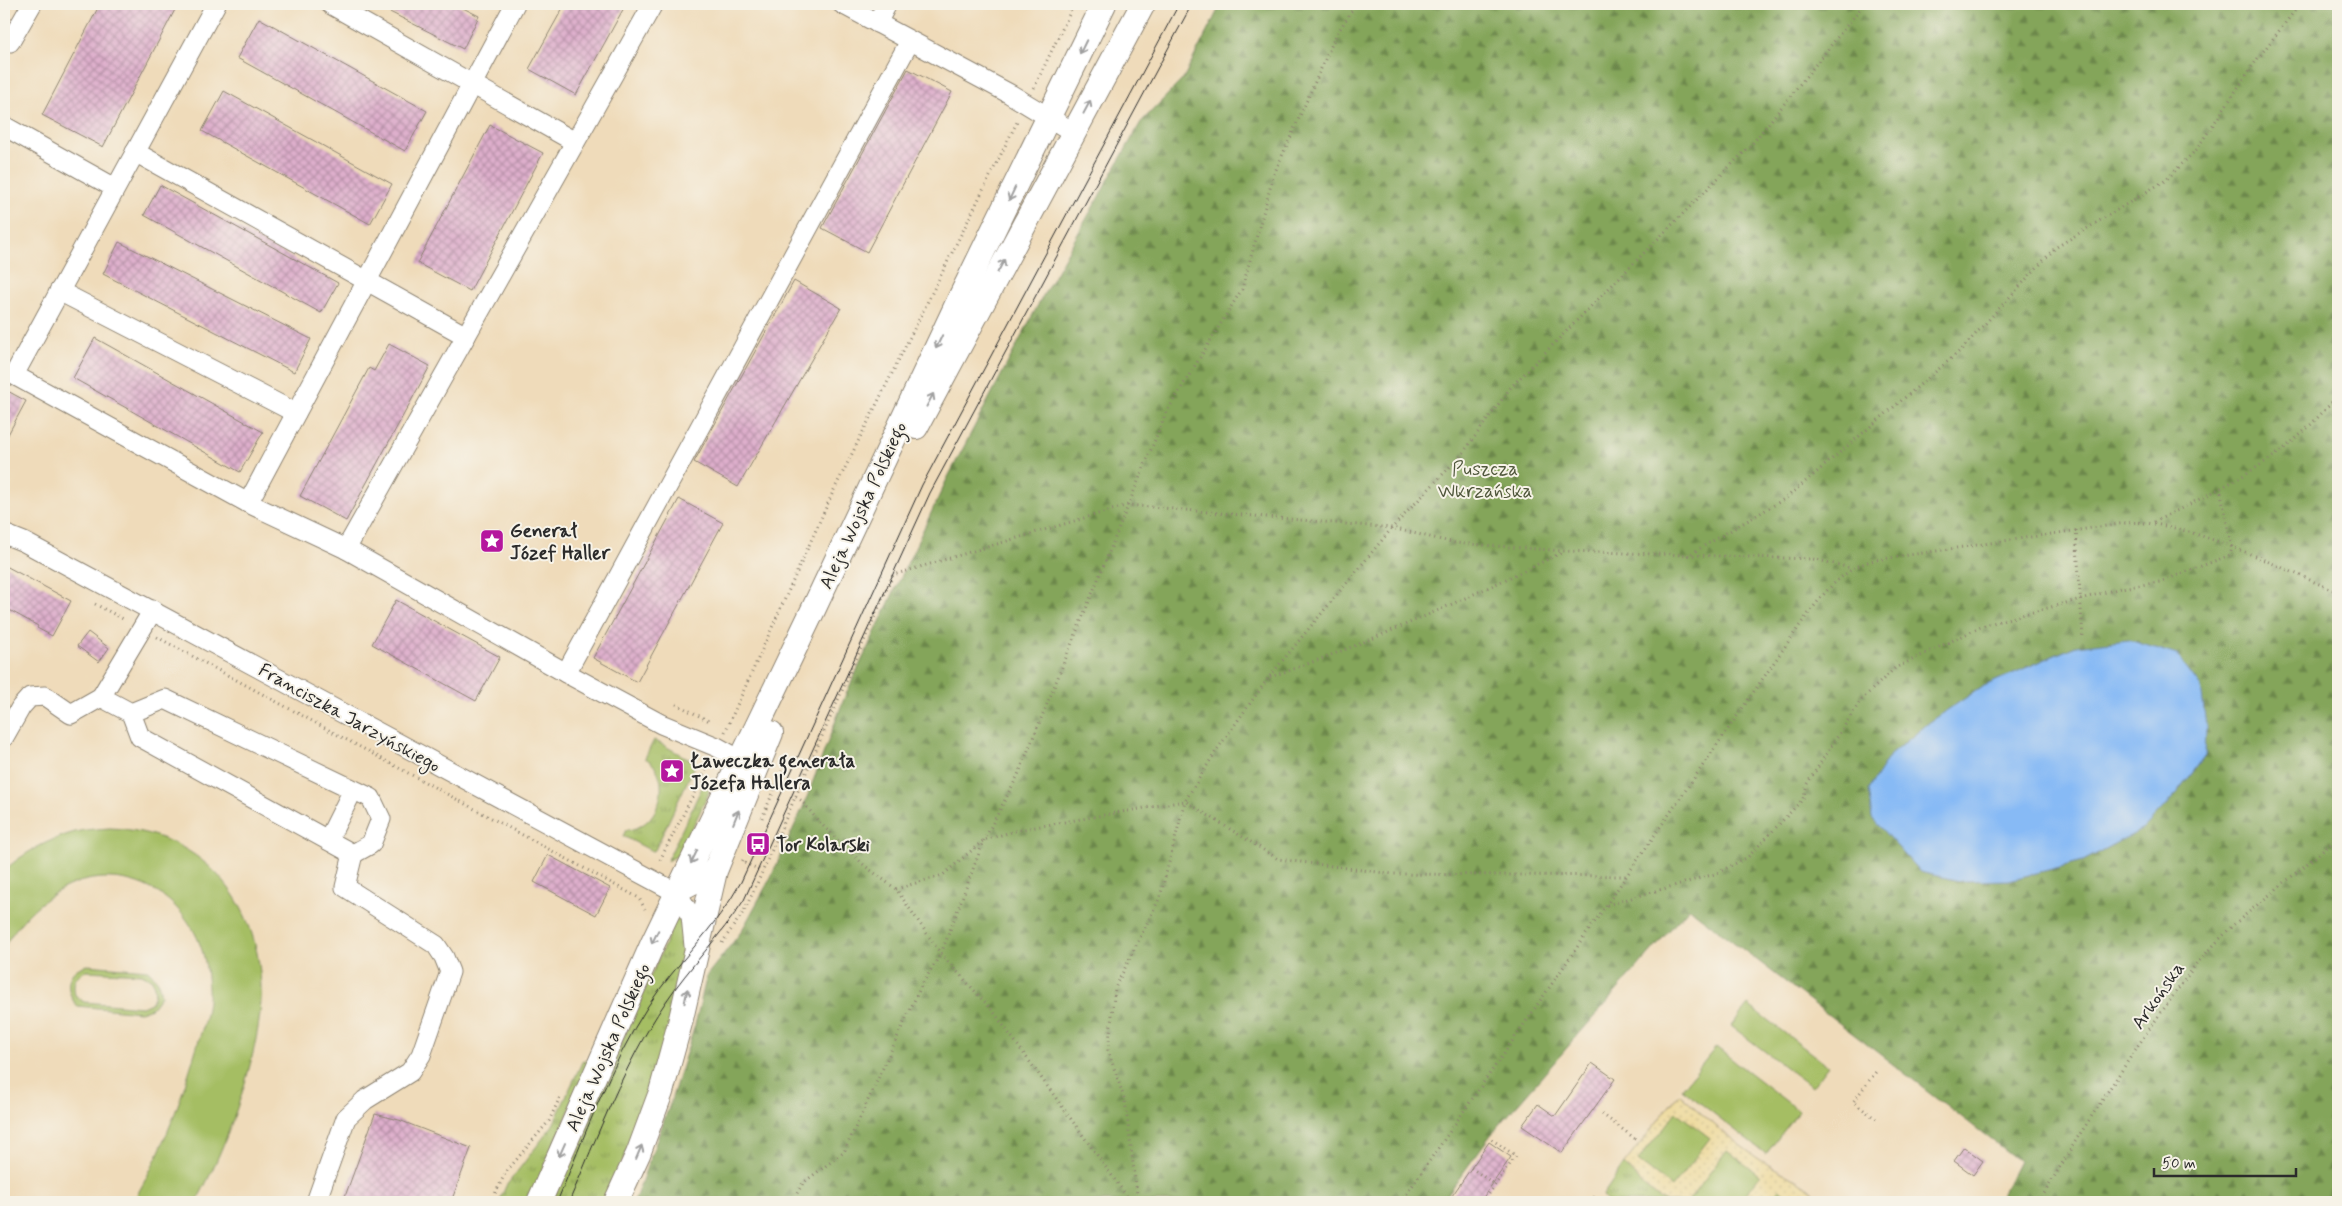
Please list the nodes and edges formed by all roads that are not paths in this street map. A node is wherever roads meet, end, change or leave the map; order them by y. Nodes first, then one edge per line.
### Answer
1 (32, 4) edge
2 (216, 4) edge
3 (330, 4) edge
4 (516, 4) edge
5 (653, 4) edge
6 (842, 4) edge
7 (887, 4) edge
8 (1104, 4) edge
9 (1137, 6) edge
10 (877, 23) junction
11 (910, 41) junction
12 (6, 44) edge
13 (473, 84) junction
14 (1048, 118) junction
15 (4, 126) edge
16 (1074, 132) junction
17 (575, 142) junction
18 (135, 152) junction
19 (116, 188) junction
20 (366, 282) junction
21 (59, 291) junction
22 (466, 336) junction
23 (9, 372) edge
24 (296, 414) junction
25 (248, 503) junction
26 (4, 526) edge
27 (4, 534) edge
28 (24, 542) junction
29 (346, 549) junction
30 (153, 610) junction
31 (566, 673) junction
32 (101, 697) junction
33 (131, 713) junction
34 (4, 737) edge
35 (748, 764) junction
36 (353, 790) junction
37 (328, 840) junction
38 (353, 854) junction
39 (718, 862) junction
40 (677, 893) junction
41 (694, 954) junction
42 (617, 1199) edge
43 (316, 1202) edge
44 (539, 1202) edge

1 - 12 street
2 - 18 street
3 - 13 street
4 - 13 street
5 - 17 street
6 - 10 street
7 - 10 street
8 -> 14 main road, Aleja Wojska Polskiego
16 -> 9 main road, Aleja Wojska Polskiego
10 - 11 street
11 - 14 street
11 - 31 street
13 - 17 street
13 - 20 street
14 - 16 street
14 -> 35 main road, Aleja Wojska Polskiego
15 - 19 street
35 -> 16 main road, Aleja Wojska Polskiego
17 - 22 street
18 - 19 street
18 - 20 street
19 - 21 street
20 - 22 street
20 - 24 street
21 - 23 street
21 - 24 street
22 - 29 street
23 - 25 street
24 - 25 street
25 - 29 street
26 - 28 street, Franciszka Jarzyńskiego
27 - 28 street, Franciszka Jarzyńskiego
28 - 30 street, Franciszka Jarzyńskiego
29 - 31 street
30 - 32 street
30 - 40 street, Franciszka Jarzyńskiego
31 - 35 street
32 - 33 street
32 - 34 street
33 - 36 street
33 - 37 street
39 -> 35 main road, Aleja Wojska Polskiego
35 -> 40 main road, Aleja Wojska Polskiego
36 - 37 street
36 - 38 street
37 - 38 street
38 - 43 street
39 - 40 street, Aleja Wojska Polskiego
39 - 41 main road, Aleja Wojska Polskiego
40 - 41 street, Aleja Wojska Polskiego
40 -> 44 main road, Aleja Wojska Polskiego
42 -> 41 main road, Aleja Wojska Polskiego

